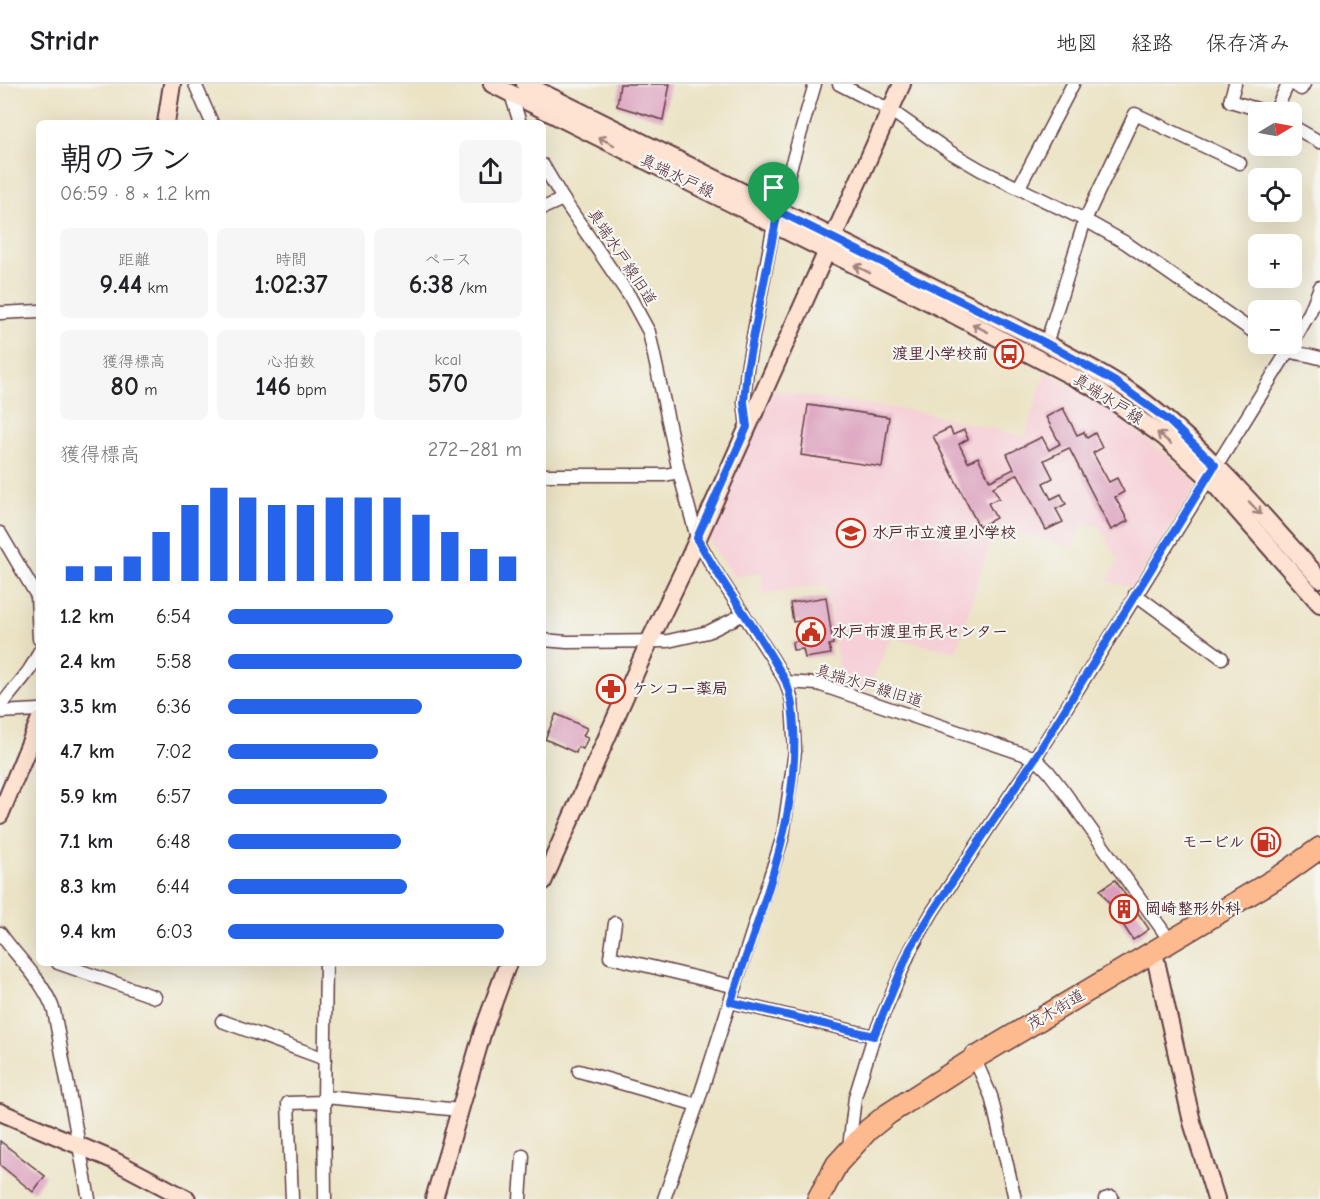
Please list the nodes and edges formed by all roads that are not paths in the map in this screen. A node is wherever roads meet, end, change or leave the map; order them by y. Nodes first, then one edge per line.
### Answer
1 (195, 84) edge
2 (492, 84) edge
3 (815, 84) edge
4 (839, 84) edge
5 (902, 84) edge
6 (1073, 84) edge
7 (1235, 84) edge
8 (1288, 84) edge
9 (1294, 84) edge
10 (1304, 84) edge
11 (175, 85) edge
12 (515, 87) edge
13 (1280, 102) edge
14 (1248, 106) edge
15 (890, 110) junction
16 (167, 120) edge
17 (211, 120) edge
18 (520, 120) edge
19 (1302, 132) edge
20 (1320, 142) edge
21 (1240, 163) dead end
22 (546, 170) edge
23 (1019, 187) junction
24 (563, 199) junction
25 (546, 207) edge
26 (776, 218) junction
27 (1085, 220) junction
28 (830, 245) junction
29 (1320, 287) edge
30 (36, 311) edge
31 (0, 314) edge
32 (1302, 326) edge
33 (1248, 328) edge
34 (1046, 344) junction
35 (1302, 353) edge
36 (1286, 354) edge
37 (1320, 358) edge
38 (747, 427) junction
39 (1211, 471) junction
40 (679, 472) junction
41 (546, 475) edge
42 (0, 533) edge
43 (697, 538) junction
44 (1320, 579) edge
45 (36, 594) edge
46 (1136, 594) junction
47 (1320, 604) edge
48 (744, 614) junction
49 (546, 640) edge
50 (649, 642) junction
51 (1222, 658) dead end
52 (36, 660) edge
53 (786, 682) junction
54 (0, 710) edge
55 (36, 710) edge
56 (36, 728) edge
57 (1035, 758) junction
58 (0, 815) edge
59 (1320, 848) edge
60 (546, 875) edge
61 (615, 923) dead end
62 (0, 933) edge
63 (1162, 947) junction
64 (35, 965) edge
65 (66, 966) edge
66 (326, 966) edge
67 (507, 966) edge
68 (736, 987) junction
69 (155, 998) dead end
70 (731, 1002) junction
71 (222, 1021) dead end
72 (874, 1036) junction
73 (973, 1054) junction
74 (325, 1059) junction
75 (579, 1071) dead end
76 (325, 1100) junction
77 (697, 1105) junction
78 (460, 1110) junction
79 (0, 1112) edge
80 (78, 1145) junction
81 (849, 1149) junction
82 (523, 1156) dead end
83 (89, 1199) edge
84 (188, 1199) edge
85 (292, 1199) edge
86 (326, 1199) edge
87 (434, 1199) edge
88 (520, 1199) edge
89 (664, 1199) edge
90 (818, 1199) edge
91 (1015, 1199) edge
92 (1216, 1199) edge

1 - 17 street
2 - 12 street, 真端水戸線
3 - 26 street
4 - 15 street
5 - 15 street
6 - 23 street
7 - 14 street
8 - 13 street
9 - 10 street
11 - 16 street
12 - 18 street
12 - 26 street, 真端水戸線
15 - 23 street
15 - 28 street
19 - 20 street
21 - 27 street
22 - 24 street, 真端水戸線旧道
23 - 27 street
24 - 25 street
24 - 40 street, 真端水戸線旧道
26 - 28 street, 真端水戸線
26 - 38 street
27 - 33 street
27 - 34 street
28 - 34 street, 真端水戸線
28 - 38 street
39 -> 28 street, 真端水戸線
29 - 32 street
30 - 31 street
34 - 39 street, 真端水戸線
35 - 37 street
36 - 39 street
38 - 43 street
39 -> 44 street, 真端水戸線
39 - 46 street
39 - 47 street, 真端水戸線
40 - 41 street
40 - 43 street, 真端水戸線旧道
42 - 45 street
43 - 48 street, 真端水戸線旧道
43 - 50 street
46 - 51 street
46 - 57 street
48 - 50 street
48 - 53 street, 真端水戸線旧道
49 - 50 street
50 - 60 street
52 - 54 street
53 - 57 street, 真端水戸線旧道
53 - 68 street
54 - 55 street
56 - 58 street
57 - 63 street, 真端水戸線旧道
57 - 72 street
59 - 63 highway, 茂木街道
61 - 68 street
62 - 64 street
63 - 73 highway, 茂木街道
63 - 92 street
64 - 80 street
65 - 69 street
66 - 74 street
67 - 78 street
68 - 70 street
70 - 72 street
70 - 77 street
71 - 74 street
72 - 81 street
73 - 81 highway, 茂木街道
73 - 91 street
74 - 76 street
75 - 77 street
76 - 78 street
76 - 85 street
76 - 86 street
77 - 89 street
78 - 87 street
79 - 80 street
80 - 83 street
80 - 84 street
81 - 90 highway, 茂木街道
82 - 88 street

